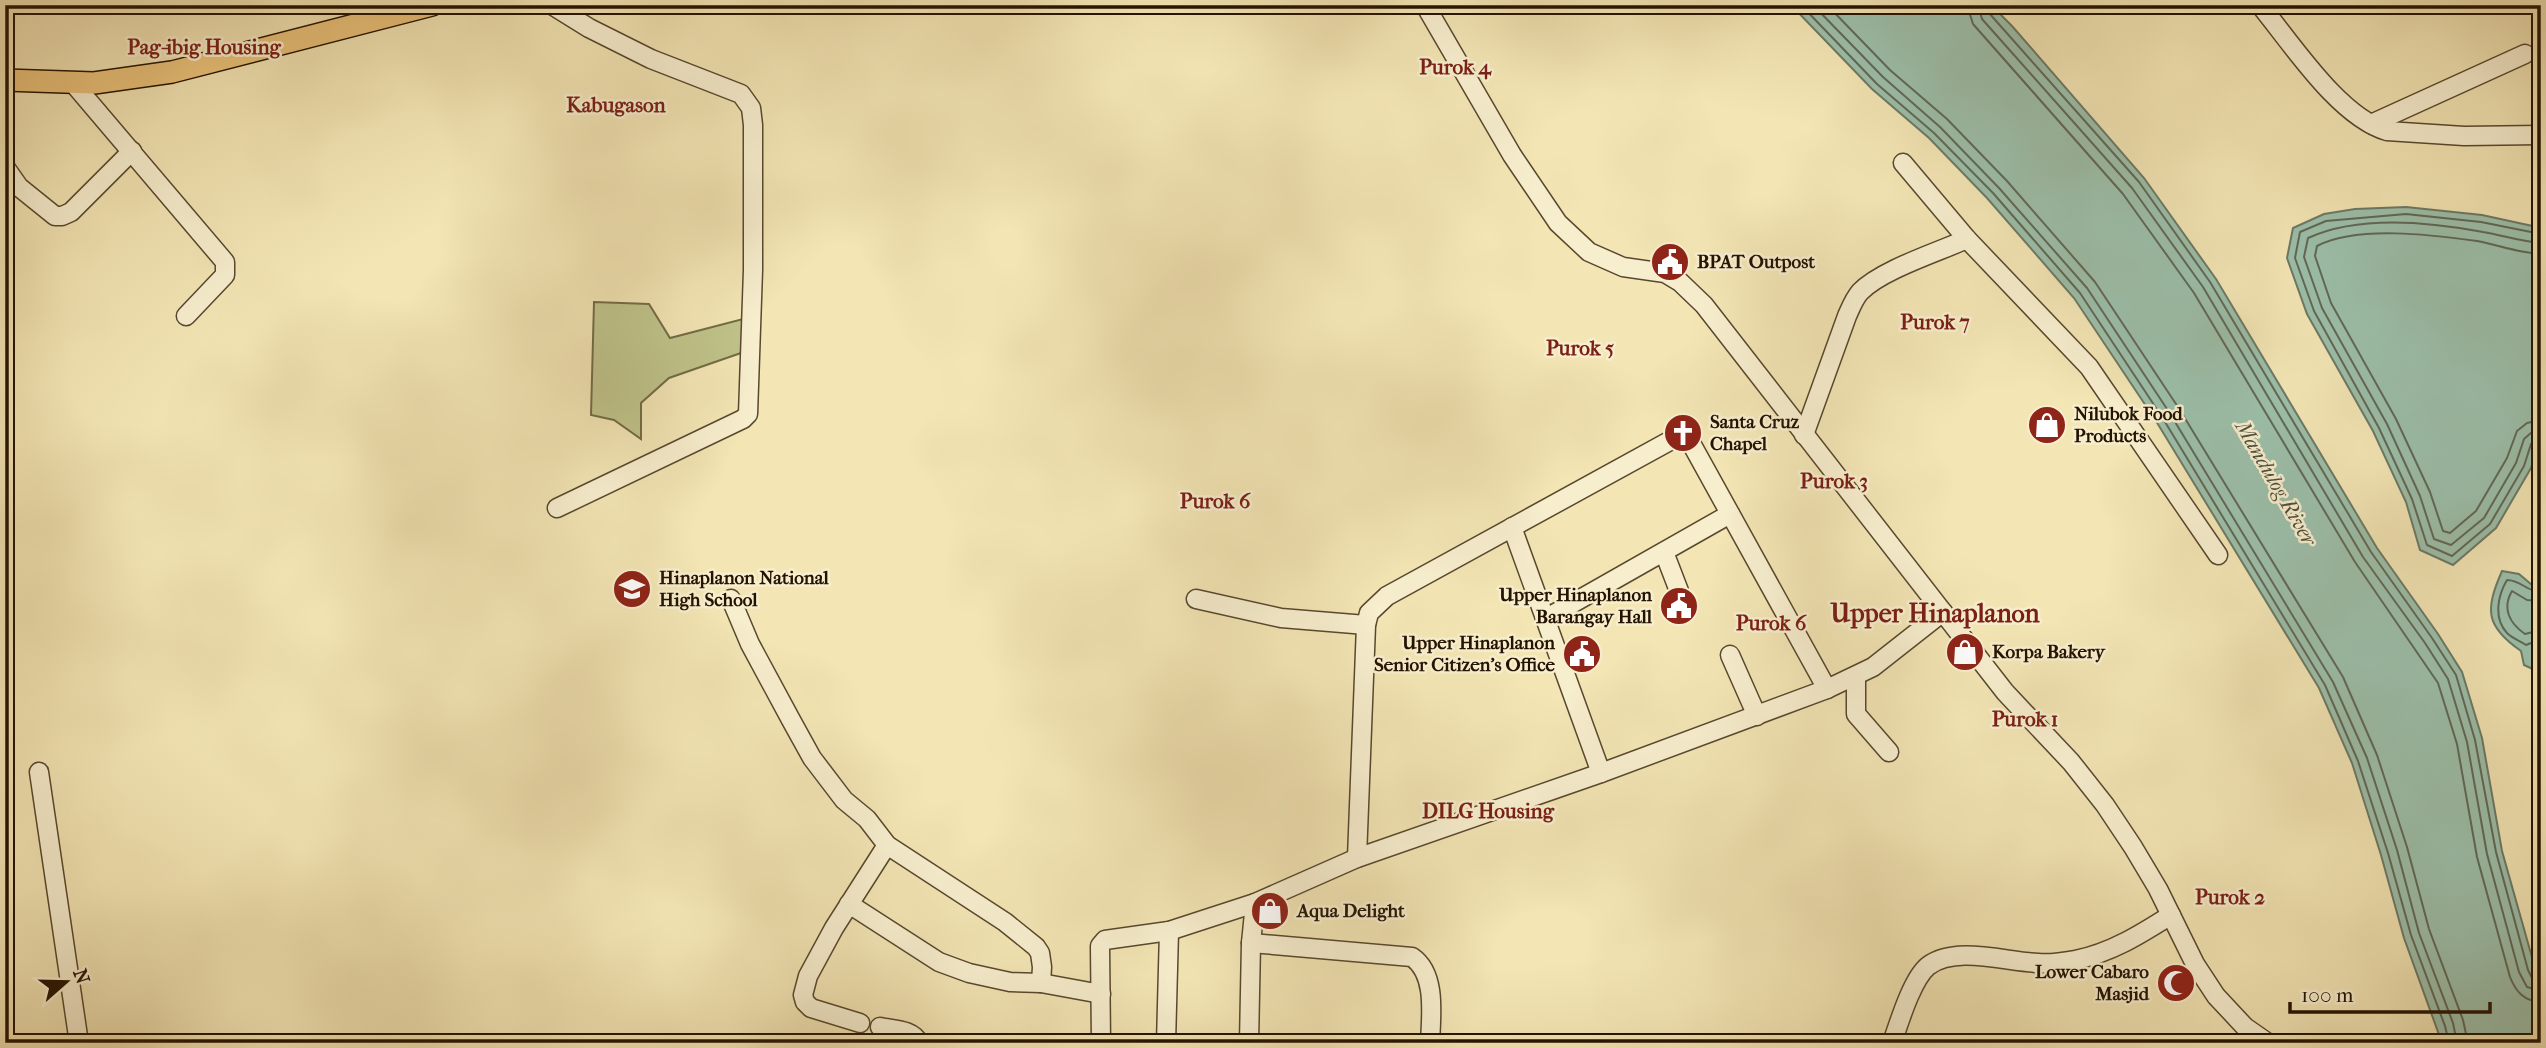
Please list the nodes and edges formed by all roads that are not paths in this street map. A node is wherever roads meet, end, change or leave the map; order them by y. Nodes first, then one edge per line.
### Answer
1 (432, 5) edge
2 (552, 5) edge
3 (1424, 5) edge
4 (2260, 5) edge
5 (2525, 54) dead end
6 (5, 80) edge
7 (73, 83) junction
8 (2371, 124) junction
9 (2541, 135) edge
10 (132, 151) junction
11 (1903, 163) dead end
12 (5, 167) edge
13 (1967, 240) junction
14 (186, 316) dead end
15 (1804, 435) junction
16 (557, 508) dead end
17 (1730, 514) junction
18 (1512, 527) junction
19 (1664, 552) junction
20 (2218, 555) dead end
21 (1679, 591) dead end
22 (731, 599) dead end
23 (1196, 599) dead end
24 (1943, 612) junction
25 (1545, 619) junction
26 (1366, 625) junction
27 (1730, 655) dead end
28 (1856, 677) junction
29 (1827, 689) junction
30 (1757, 716) junction
31 (1889, 752) dead end
32 (39, 772) dead end
33 (1601, 773) junction
34 (887, 845) junction
35 (1357, 858) junction
36 (1255, 903) junction
37 (849, 904) junction
38 (2171, 915) junction
39 (1169, 931) junction
40 (1251, 943) junction
41 (1041, 983) junction
42 (1101, 994) junction
43 (860, 1023) dead end
44 (880, 1027) dead end
45 (79, 1043) edge
46 (919, 1043) edge
47 (1101, 1043) edge
48 (1166, 1043) edge
49 (1249, 1043) edge
50 (1430, 1043) edge
51 (1892, 1043) edge
52 (2268, 1043) edge

1 - 7 main road
2 - 16 street
3 - 15 street
4 - 8 street
5 - 8 street
6 - 7 main road
7 - 10 street
8 - 9 street
10 - 12 street
10 - 14 street
11 - 13 street
13 - 15 street
13 - 20 street
15 - 24 street
17 - 18 street
17 - 19 street
17 - 29 street
18 - 25 street
18 - 26 street
19 - 21 street
19 - 25 street
22 - 34 street
23 - 26 street
24 - 28 street
24 - 38 street
25 - 33 street
26 - 35 street
27 - 30 street
28 - 29 street
28 - 31 street
29 - 30 street
30 - 33 street
32 - 45 street
33 - 35 street
34 - 37 street
34 - 41 street
35 - 36 street
36 - 39 street
36 - 40 street
37 - 41 street
37 - 43 street
38 - 51 street
38 - 52 street
39 - 42 street
39 - 48 street
40 - 49 street
40 - 50 street
41 - 42 street
42 - 47 street
44 - 46 street

